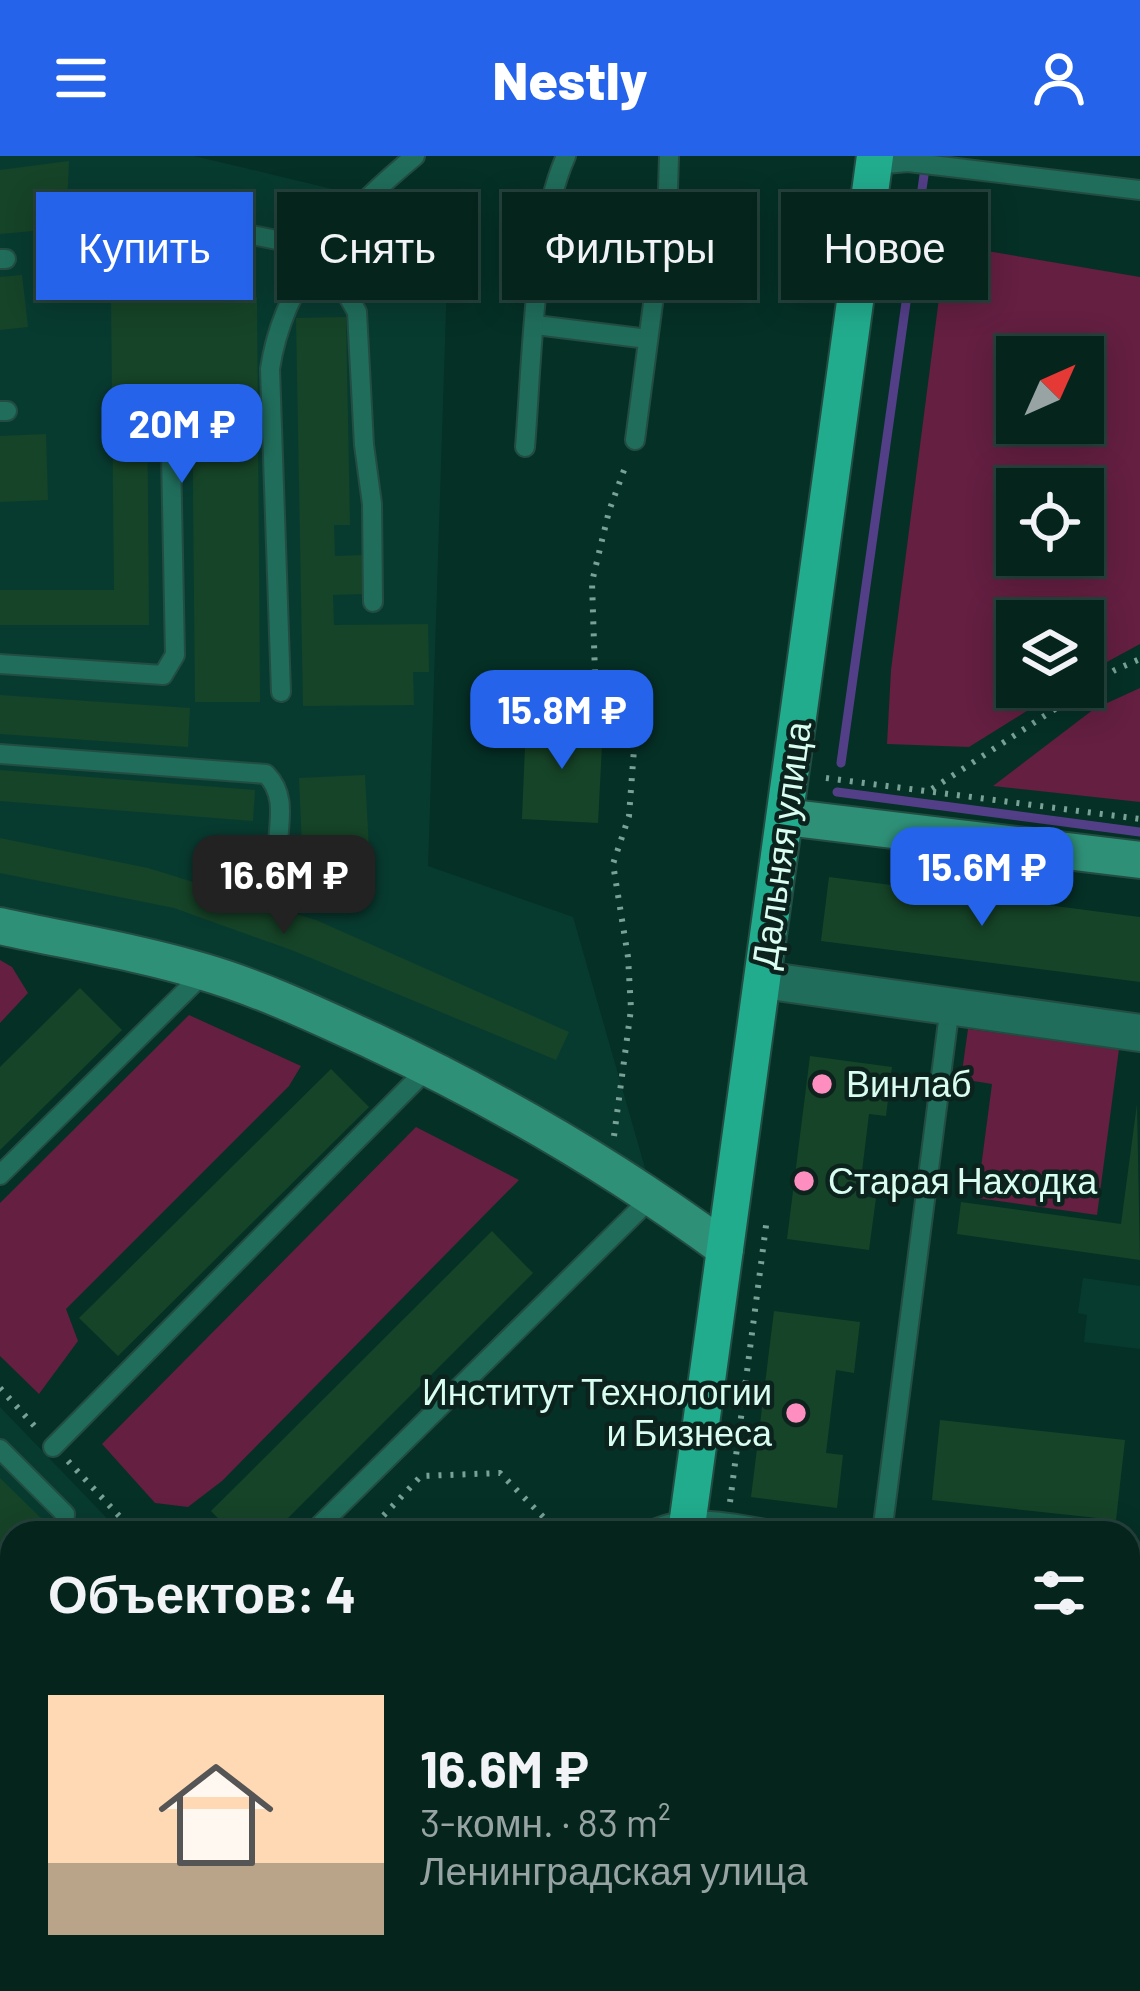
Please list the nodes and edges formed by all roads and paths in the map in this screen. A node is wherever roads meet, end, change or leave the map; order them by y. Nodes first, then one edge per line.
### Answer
1 (415, 156) edge
2 (566, 156) edge
3 (669, 156) edge
4 (1022, 156) edge
5 (874, 160) edge
6 (1018, 176) junction
7 (1140, 190) edge
8 (374, 192) edge
9 (288, 300) edge
10 (350, 300) edge
11 (536, 325) junction
12 (648, 340) junction
13 (170, 404) dead end
14 (635, 440) joint
15 (525, 447) dead end
16 (373, 602) dead end
17 (1140, 659) edge
18 (0, 664) edge
19 (281, 692) dead end
20 (0, 754) edge
21 (826, 778) dead end
22 (928, 791) junction
23 (785, 817) junction
24 (1140, 819) edge
25 (278, 841) dead end
26 (1140, 860) edge
27 (0, 926) edge
28 (205, 972) junction
29 (763, 980) junction
30 (950, 1006) junction
31 (1140, 1033) edge
32 (429, 1067) junction
33 (605, 1168) junction
34 (0, 1175) edge
35 (652, 1196) junction
36 (725, 1249) junction
37 (53, 1447) dead end
38 (0, 1449) edge
39 (64, 1521) edge
40 (324, 1521) edge
41 (379, 1521) edge
42 (547, 1521) edge
43 (688, 1521) edge
44 (885, 1521) edge

1 - 8 lane
2 - 11 lane
3 - 12 lane
4 - 6 lane
5 - 6 lane
5 - 23 main road, Дальняя улица
6 - 7 lane
9 - 19 lane
10 - 16 lane
11 - 12 lane
11 - 15 lane
12 - 14 lane
13 - 18 lane
14 - 33 path
17 - 22 path
20 - 25 lane
21 - 22 path
22 - 24 path
23 - 26 street
23 - 29 main road, Дальняя улица
27 - 28 street
28 - 32 street
28 - 34 lane
29 - 30 street
29 - 36 main road, Дальняя улица
30 - 31 street
30 - 44 lane
32 - 33 street
32 - 37 lane
33 - 35 street
35 - 36 street
35 - 40 lane
36 - 43 main road, Дальняя улица
38 - 39 lane
41 - 42 path

